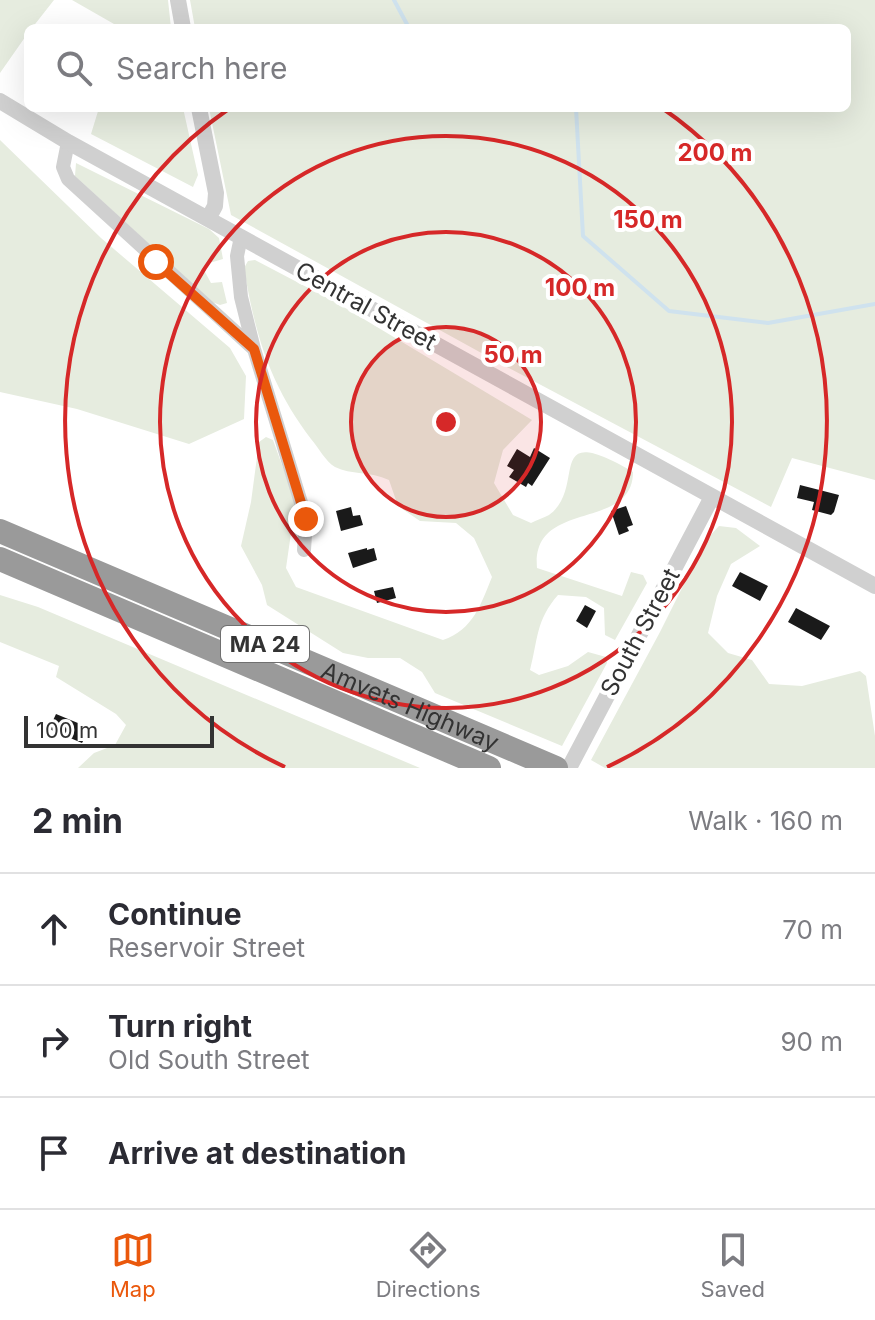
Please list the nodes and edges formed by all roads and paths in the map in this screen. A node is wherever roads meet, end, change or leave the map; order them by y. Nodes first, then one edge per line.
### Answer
1 (178, 0) edge
2 (182, 24) edge
3 (0, 101) edge
4 (200, 112) edge
5 (68, 142) junction
6 (208, 219) junction
7 (241, 237) junction
8 (241, 297) junction
9 (208, 308) junction
10 (254, 349) junction
11 (712, 497) junction
12 (0, 531) edge
13 (304, 550) dead end
14 (0, 559) edge
15 (875, 586) edge
16 (489, 768) edge
17 (556, 768) edge
18 (569, 768) edge

1 - 2 street
3 - 5 street, Central Street
4 - 6 street
5 - 6 street, Central Street
5 - 9 street
6 - 7 street, Central Street
7 - 8 street
7 - 11 street, Central Street
8 - 9 street
8 - 10 street
9 - 10 street
10 - 13 street
11 - 15 street, Central Street
11 - 18 street, South Street
12 - 17 highway, Amvets Highway / MA 24
14 - 16 highway, Amvets Highway / MA 24

